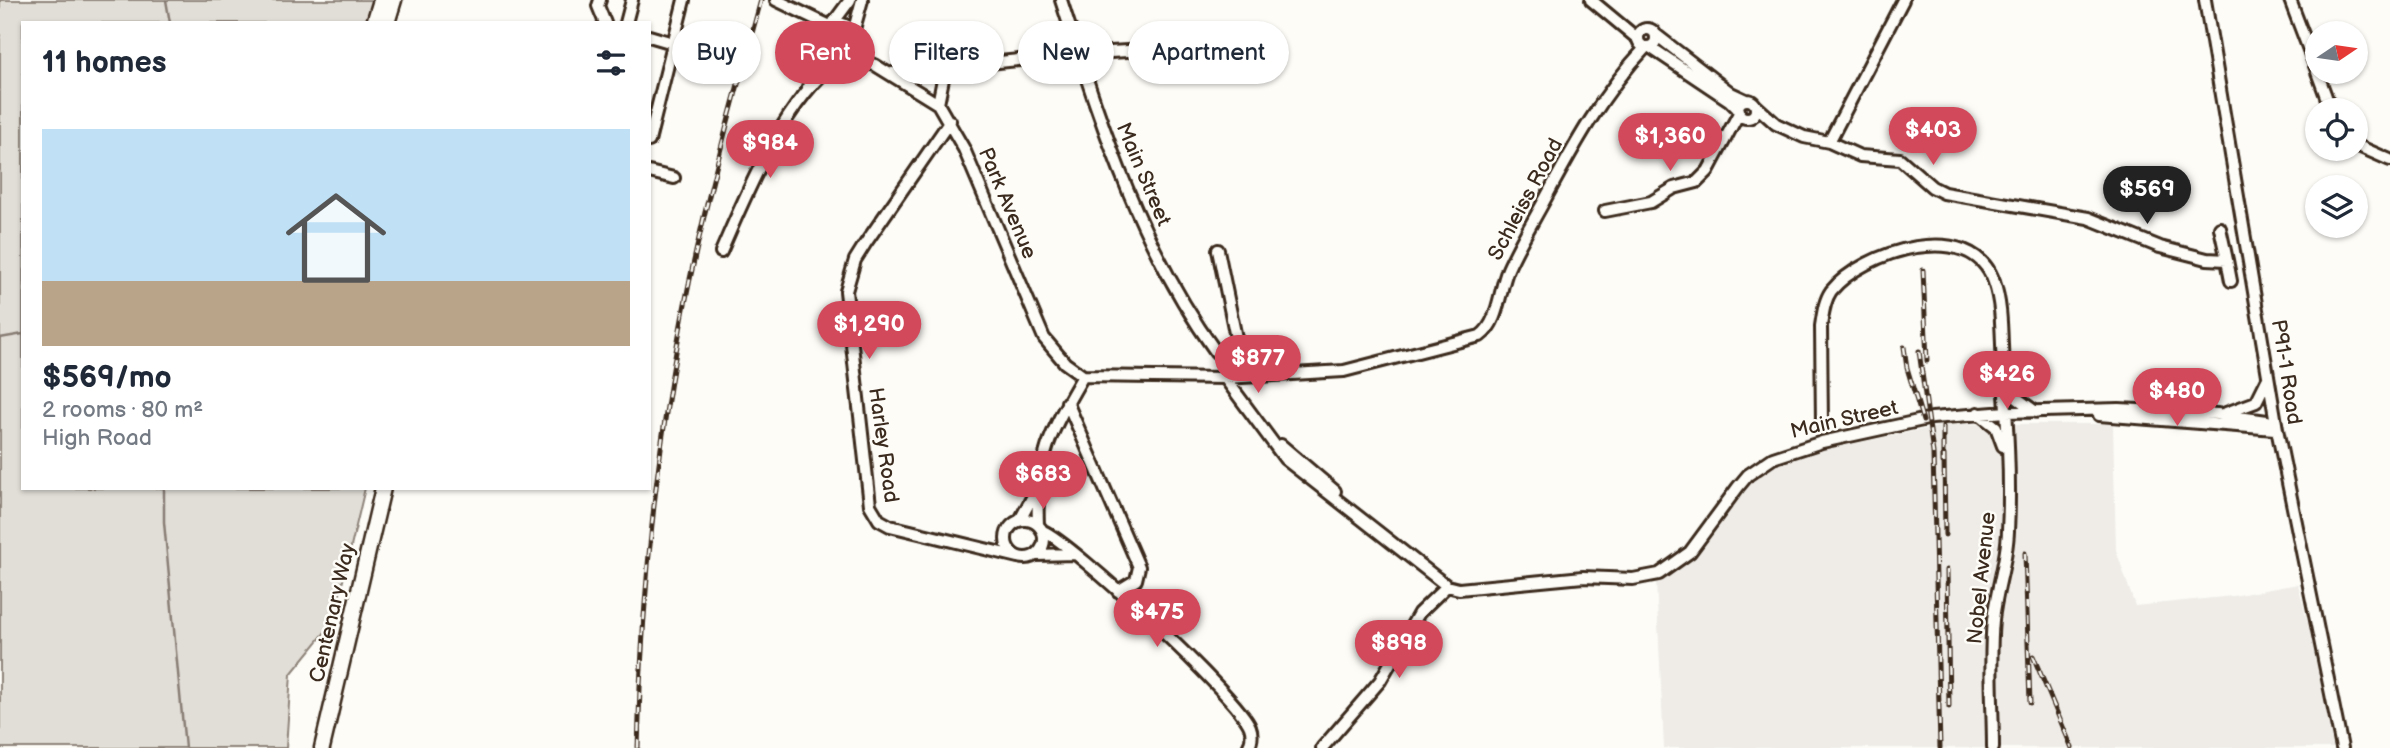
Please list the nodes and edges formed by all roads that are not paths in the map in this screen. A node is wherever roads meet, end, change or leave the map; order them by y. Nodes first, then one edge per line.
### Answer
1 (381, 0) edge
2 (394, 0) edge
3 (600, 0) edge
4 (632, 0) edge
5 (684, 0) edge
6 (850, 0) edge
7 (862, 0) edge
8 (1061, 0) edge
9 (1591, 0) edge
10 (1903, 0) edge
11 (2205, 0) edge
12 (2290, 0) edge
13 (780, 3) edge
14 (375, 21) edge
15 (388, 21) edge
16 (604, 21) edge
17 (627, 21) edge
18 (679, 21) edge
19 (802, 21) edge
20 (823, 21) edge
21 (832, 21) edge
22 (857, 21) edge
23 (1067, 21) edge
24 (651, 37) edge
25 (2305, 39) edge
26 (1645, 40) junction
27 (672, 43) edge
28 (672, 47) edge
29 (875, 65) edge
30 (889, 72) edge
31 (809, 84) edge
32 (817, 84) edge
33 (908, 84) edge
34 (942, 84) edge
35 (1088, 84) edge
36 (802, 99) junction
37 (1751, 103) junction
38 (938, 104) junction
39 (1744, 114) junction
40 (950, 121) junction
41 (1776, 124) junction
42 (651, 133) edge
43 (1829, 142) junction
44 (2368, 150) edge
45 (2390, 160) edge
46 (651, 172) edge
47 (674, 178) dead end
48 (1605, 211) dead end
49 (2220, 228) dead end
50 (1218, 250) dead end
51 (721, 252) dead end
52 (2227, 260) junction
53 (2231, 281) dead end
54 (1216, 352) dead end
55 (2268, 373) junction
56 (1083, 376) junction
57 (1225, 377) junction
58 (1244, 377) junction
59 (2004, 385) junction
60 (1067, 402) junction
61 (2006, 412) junction
62 (2082, 412) junction
63 (1982, 413) junction
64 (2038, 413) junction
65 (2217, 414) junction
66 (1822, 426) dead end
67 (2277, 429) junction
68 (2007, 458) junction
69 (1038, 486) junction
70 (383, 490) edge
71 (1020, 520) junction
72 (1045, 531) junction
73 (1005, 537) junction
74 (990, 552) junction
75 (1075, 554) junction
76 (1036, 555) junction
77 (1051, 555) junction
78 (1018, 557) junction
79 (1447, 586) junction
80 (1118, 591) junction
81 (322, 748) edge
82 (1248, 748) edge
83 (1322, 748) edge
84 (1993, 748) edge
85 (2342, 748) edge

1 - 14 main road
2 - 15 main road
3 - 16 street
4 - 17 street
5 - 18 street
6 - 21 street
7 - 22 street
8 - 23 street, Main Street
9 - 26 street
10 - 43 street
11 - 55 street, P91-1 Road
12 - 25 street
13 - 19 street
13 - 20 street
24 - 27 street
26 - 37 street
26 - 39 street
26 - 58 street, Schleiss Road
28 - 42 street
29 - 30 street, Park Avenue
31 - 36 street
32 - 36 street
33 - 38 street, Park Avenue
34 - 38 street
35 - 54 street, Main Street
36 - 51 street
37 - 39 street
37 - 39 street
37 - 41 street
38 - 40 street, Park Avenue
39 - 41 street
39 - 48 street
40 - 56 street, Park Avenue
40 - 74 street, Harley Road
41 - 43 street
43 - 52 street
44 - 45 street
46 - 47 street
49 - 52 street
50 - 58 street
52 - 53 street
55 - 65 street
55 - 67 street, P91-1 Road
56 - 57 street
56 - 60 street
57 - 58 street
57 - 79 street
59 - 61 street, Nobel Avenue
59 - 63 street
59 - 64 street
59 - 66 street, Nobel Avenue
60 - 69 street
60 - 80 street
61 - 63 street, Main Street
61 - 64 street, Main Street
61 - 68 street, Nobel Avenue
62 - 64 street, Main Street
62 - 65 street, Main Street
62 - 67 street, Main Street
63 - 68 street
63 - 79 street, Main Street
65 - 67 street, Main Street
67 - 85 street, P91-1 Road
68 - 84 street, Nobel Avenue
69 - 71 street
69 - 72 street
70 - 81 main road, Centenary Way
71 - 72 street
71 - 73 street
72 - 75 street
72 - 76 street
72 - 77 street
73 - 74 street
73 - 78 street
74 - 78 street, Harley Road
75 - 77 street
75 - 80 street
76 - 77 street
76 - 78 street
79 - 83 street
80 - 82 street

